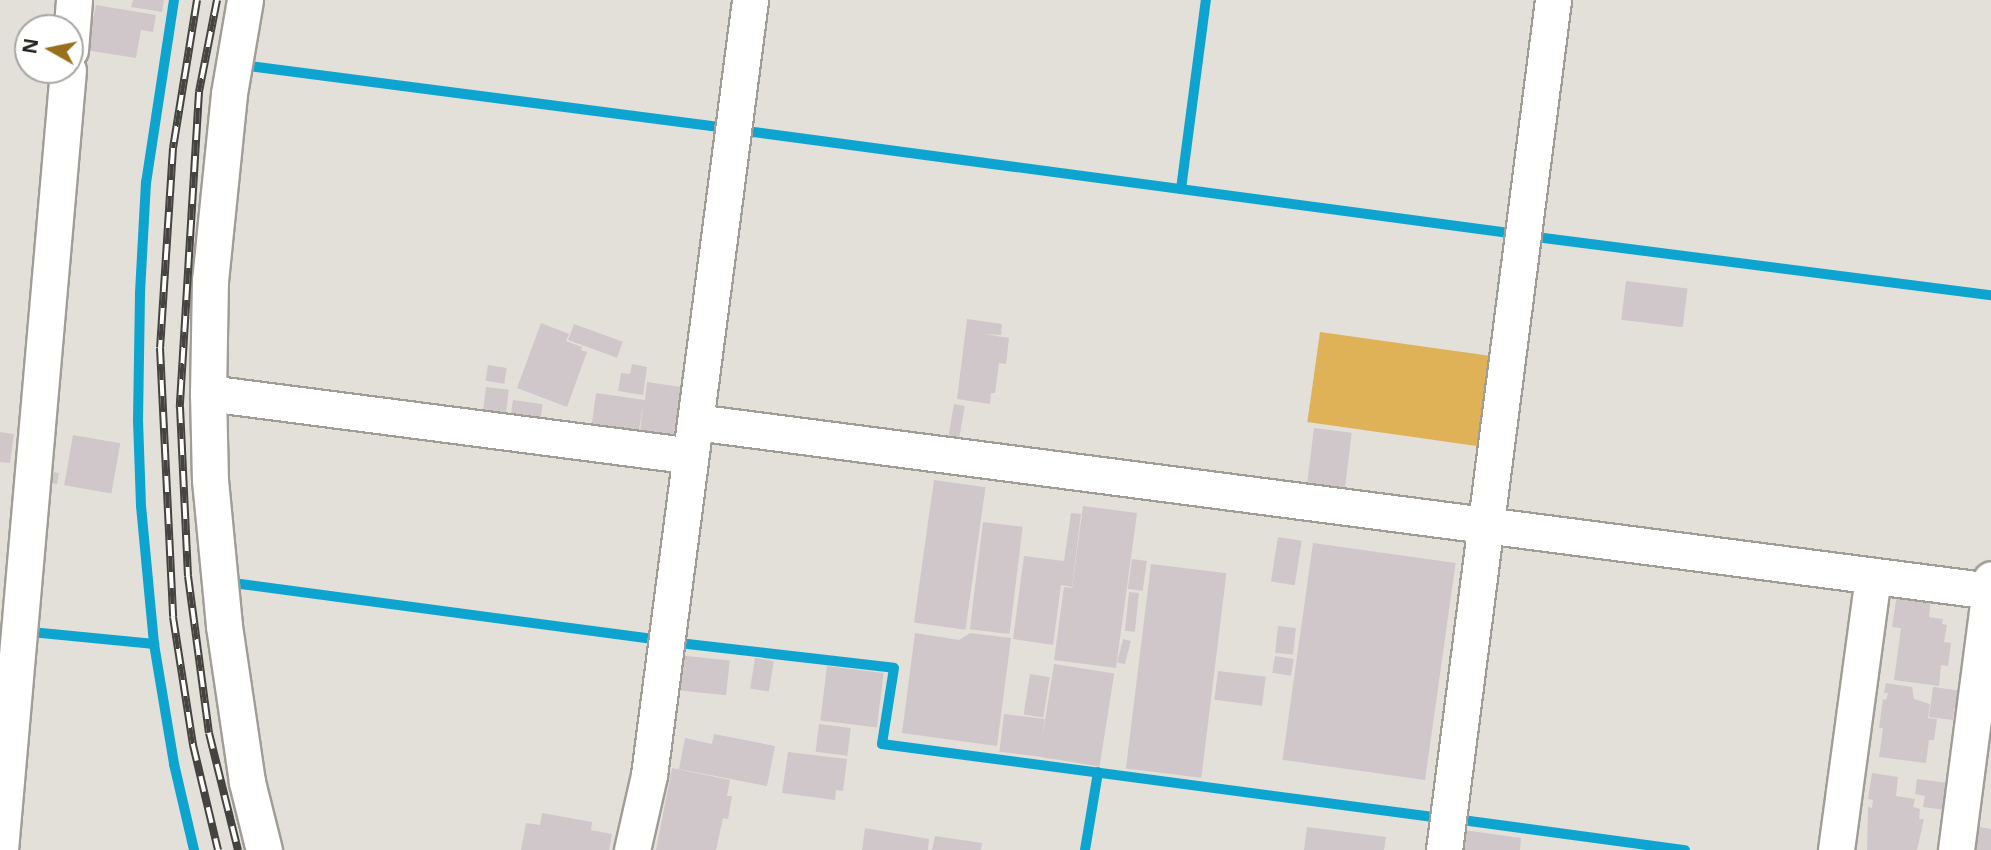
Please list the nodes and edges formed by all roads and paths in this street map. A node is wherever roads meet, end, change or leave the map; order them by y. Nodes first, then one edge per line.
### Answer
1 (245, 0) edge
2 (750, 0) edge
3 (1553, 0) edge
4 (67, 84) edge
5 (208, 393) junction
6 (692, 439) junction
7 (1485, 527) junction
8 (1872, 576) junction
9 (1990, 587) edge
10 (0, 850) edge
11 (264, 850) edge
12 (632, 850) edge
13 (1444, 850) edge
14 (1836, 850) edge
15 (1956, 850) edge

1 - 5 street
2 - 6 street
3 - 7 street
4 - 10 street
5 - 6 street
5 - 11 street
6 - 7 street
6 - 12 street
7 - 8 street
7 - 13 street
8 - 9 street
8 - 14 street
9 - 15 street

